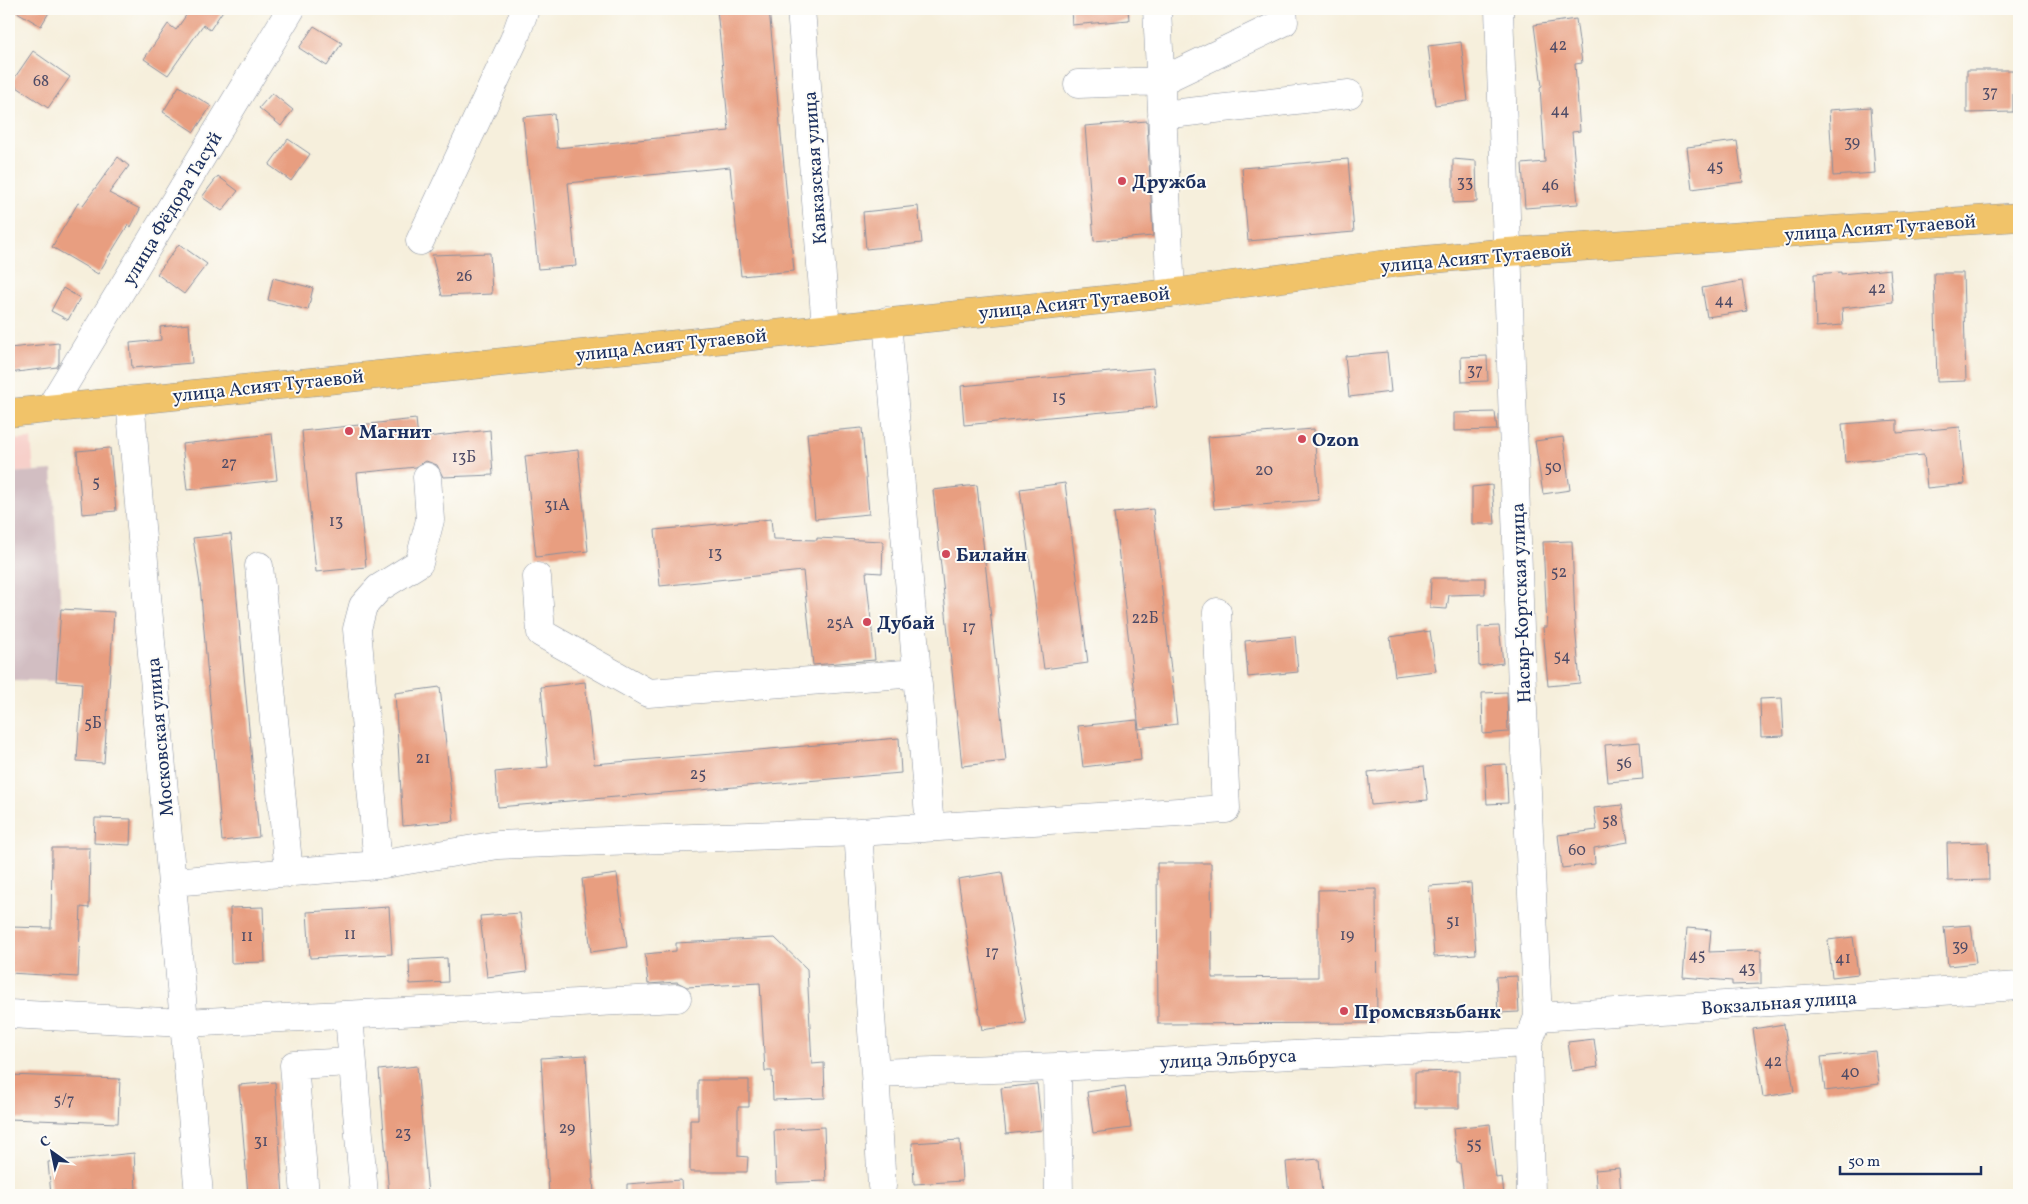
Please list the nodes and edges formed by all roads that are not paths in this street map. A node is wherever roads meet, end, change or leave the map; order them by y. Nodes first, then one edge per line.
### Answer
1 (291, 9) edge
2 (525, 9) edge
3 (801, 9) edge
4 (1157, 9) edge
5 (1284, 9) edge
6 (1499, 9) edge
7 (1161, 82) junction
8 (1078, 84) dead end
9 (1348, 94) dead end
10 (1162, 115) junction
11 (2019, 217) edge
12 (420, 241) dead end
13 (1508, 252) junction
14 (1171, 293) junction
15 (887, 321) junction
16 (826, 328) junction
17 (130, 400) junction
18 (50, 408) junction
19 (9, 413) edge
20 (426, 477) dead end
21 (259, 566) dead end
22 (537, 577) dead end
23 (1217, 612) dead end
24 (917, 673) junction
25 (930, 827) junction
26 (858, 832) junction
27 (378, 865) junction
28 (290, 873) junction
29 (172, 882) junction
30 (2019, 986) edge
31 (677, 998) dead end
32 (9, 1014) edge
33 (349, 1016) junction
34 (1538, 1017) junction
35 (184, 1023) junction
36 (1528, 1043) junction
37 (352, 1062) junction
38 (1057, 1066) junction
39 (875, 1073) junction
40 (882, 1186) dead end
41 (199, 1195) edge
42 (305, 1195) edge
43 (364, 1195) edge
44 (1060, 1195) edge
45 (1531, 1195) edge

1 - 18 street, улица Фёдора Тасуй
2 - 12 street
3 - 16 street, Кавказская улица
4 - 7 street
5 - 7 street
6 - 13 street, Насыр-Кортская улица
7 - 8 street
7 - 10 street
9 - 10 street
10 - 14 street
11 - 13 main road, улица Асият Тутаевой
13 - 14 main road, улица Асият Тутаевой
13 - 34 street, Насыр-Кортская улица
14 - 15 main road, улица Асият Тутаевой
15 - 16 main road, улица Асият Тутаевой
15 - 24 street
16 - 17 main road, улица Асият Тутаевой
17 - 18 main road
17 - 29 street, Московская улица
18 - 19 main road
20 - 27 street
21 - 28 street
22 - 24 street
23 - 25 street
24 - 25 street
25 - 26 street
26 - 27 street
26 - 39 street
27 - 28 street
28 - 29 street
29 - 35 street, Московская улица
30 - 34 street, Вокзальная улица
31 - 33 street
32 - 35 street
33 - 35 street
33 - 37 street
34 - 36 street, Насыр-Кортская улица
35 - 41 street, Московская улица
36 - 38 street, улица Эльбруса
36 - 45 street, Насыр-Кортская улица
37 - 42 street
37 - 43 street
38 - 39 street, улица Эльбруса
38 - 44 street
39 - 40 street

